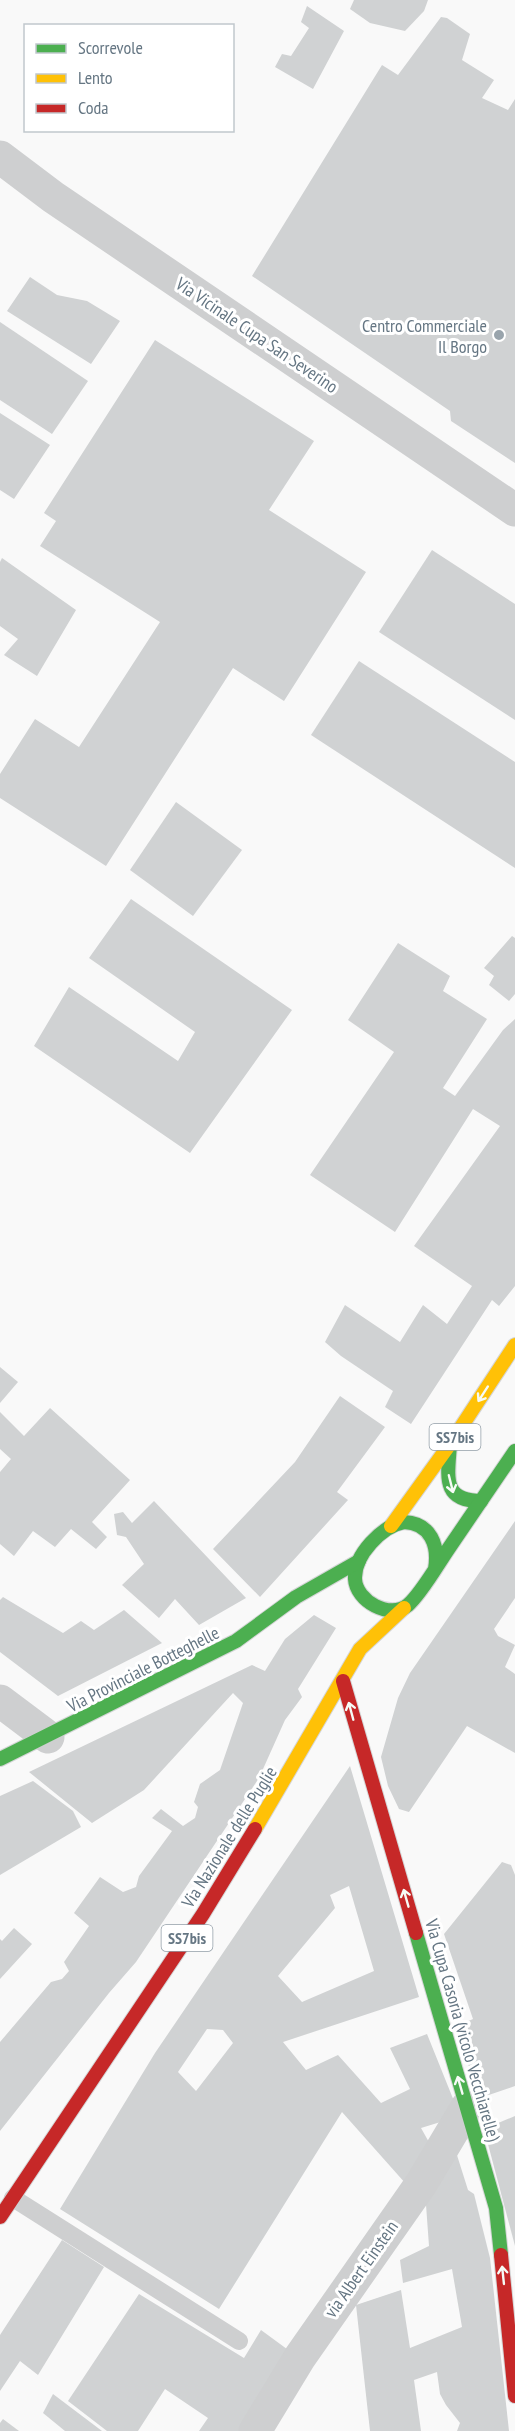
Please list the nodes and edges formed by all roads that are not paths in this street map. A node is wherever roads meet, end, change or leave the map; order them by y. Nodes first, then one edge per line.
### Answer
1 (0, 157) edge
2 (515, 510) edge
3 (515, 1345) edge
4 (450, 1444) junction
5 (515, 1451) edge
6 (481, 1502) junction
7 (392, 1526) junction
8 (359, 1561) junction
9 (435, 1569) junction
10 (351, 1591) junction
11 (296, 1597) junction
12 (404, 1608) junction
13 (360, 1649) junction
14 (343, 1680) junction
15 (0, 1701) edge
16 (48, 1737) junction
17 (0, 1760) edge
18 (467, 2108) junction
19 (13, 2198) junction
20 (0, 2217) edge
21 (239, 2341) dead end
22 (515, 2396) edge
23 (255, 2431) edge

1 - 2 street, Via Vicinale Cupa San Severino
3 -> 4 main road, SS7bis
4 -> 6 main road
4 - 7 main road, SS7bis
5 - 6 main road
6 - 9 main road
7 - 8 main road
7 - 9 main road
8 - 10 main road
8 - 11 main road, Via Provinciale Botteghelle
9 - 12 main road
10 - 11 main road, Via Provinciale Botteghelle
10 - 12 main road
10 - 13 main road, Via Nazionale delle Puglie / SS7bis
11 - 16 main road, Via Provinciale Botteghelle
12 - 13 main road, Via Nazionale delle Puglie / SS7bis
13 - 14 main road, Via Nazionale delle Puglie / SS7bis
18 -> 14 main road, Via Cupa Casoria (vicolo Vecchiarelle)
14 - 19 main road, Via Nazionale delle Puglie / SS7bis
15 - 16 street
16 - 17 main road, Via Provinciale Botteghelle
22 -> 18 main road, Via Cupa Casoria (vicolo Vecchiarelle)
18 - 23 street, via Albert Einstein
19 - 20 main road, Via Nazionale delle Puglie / SS7bis
19 - 21 lane

